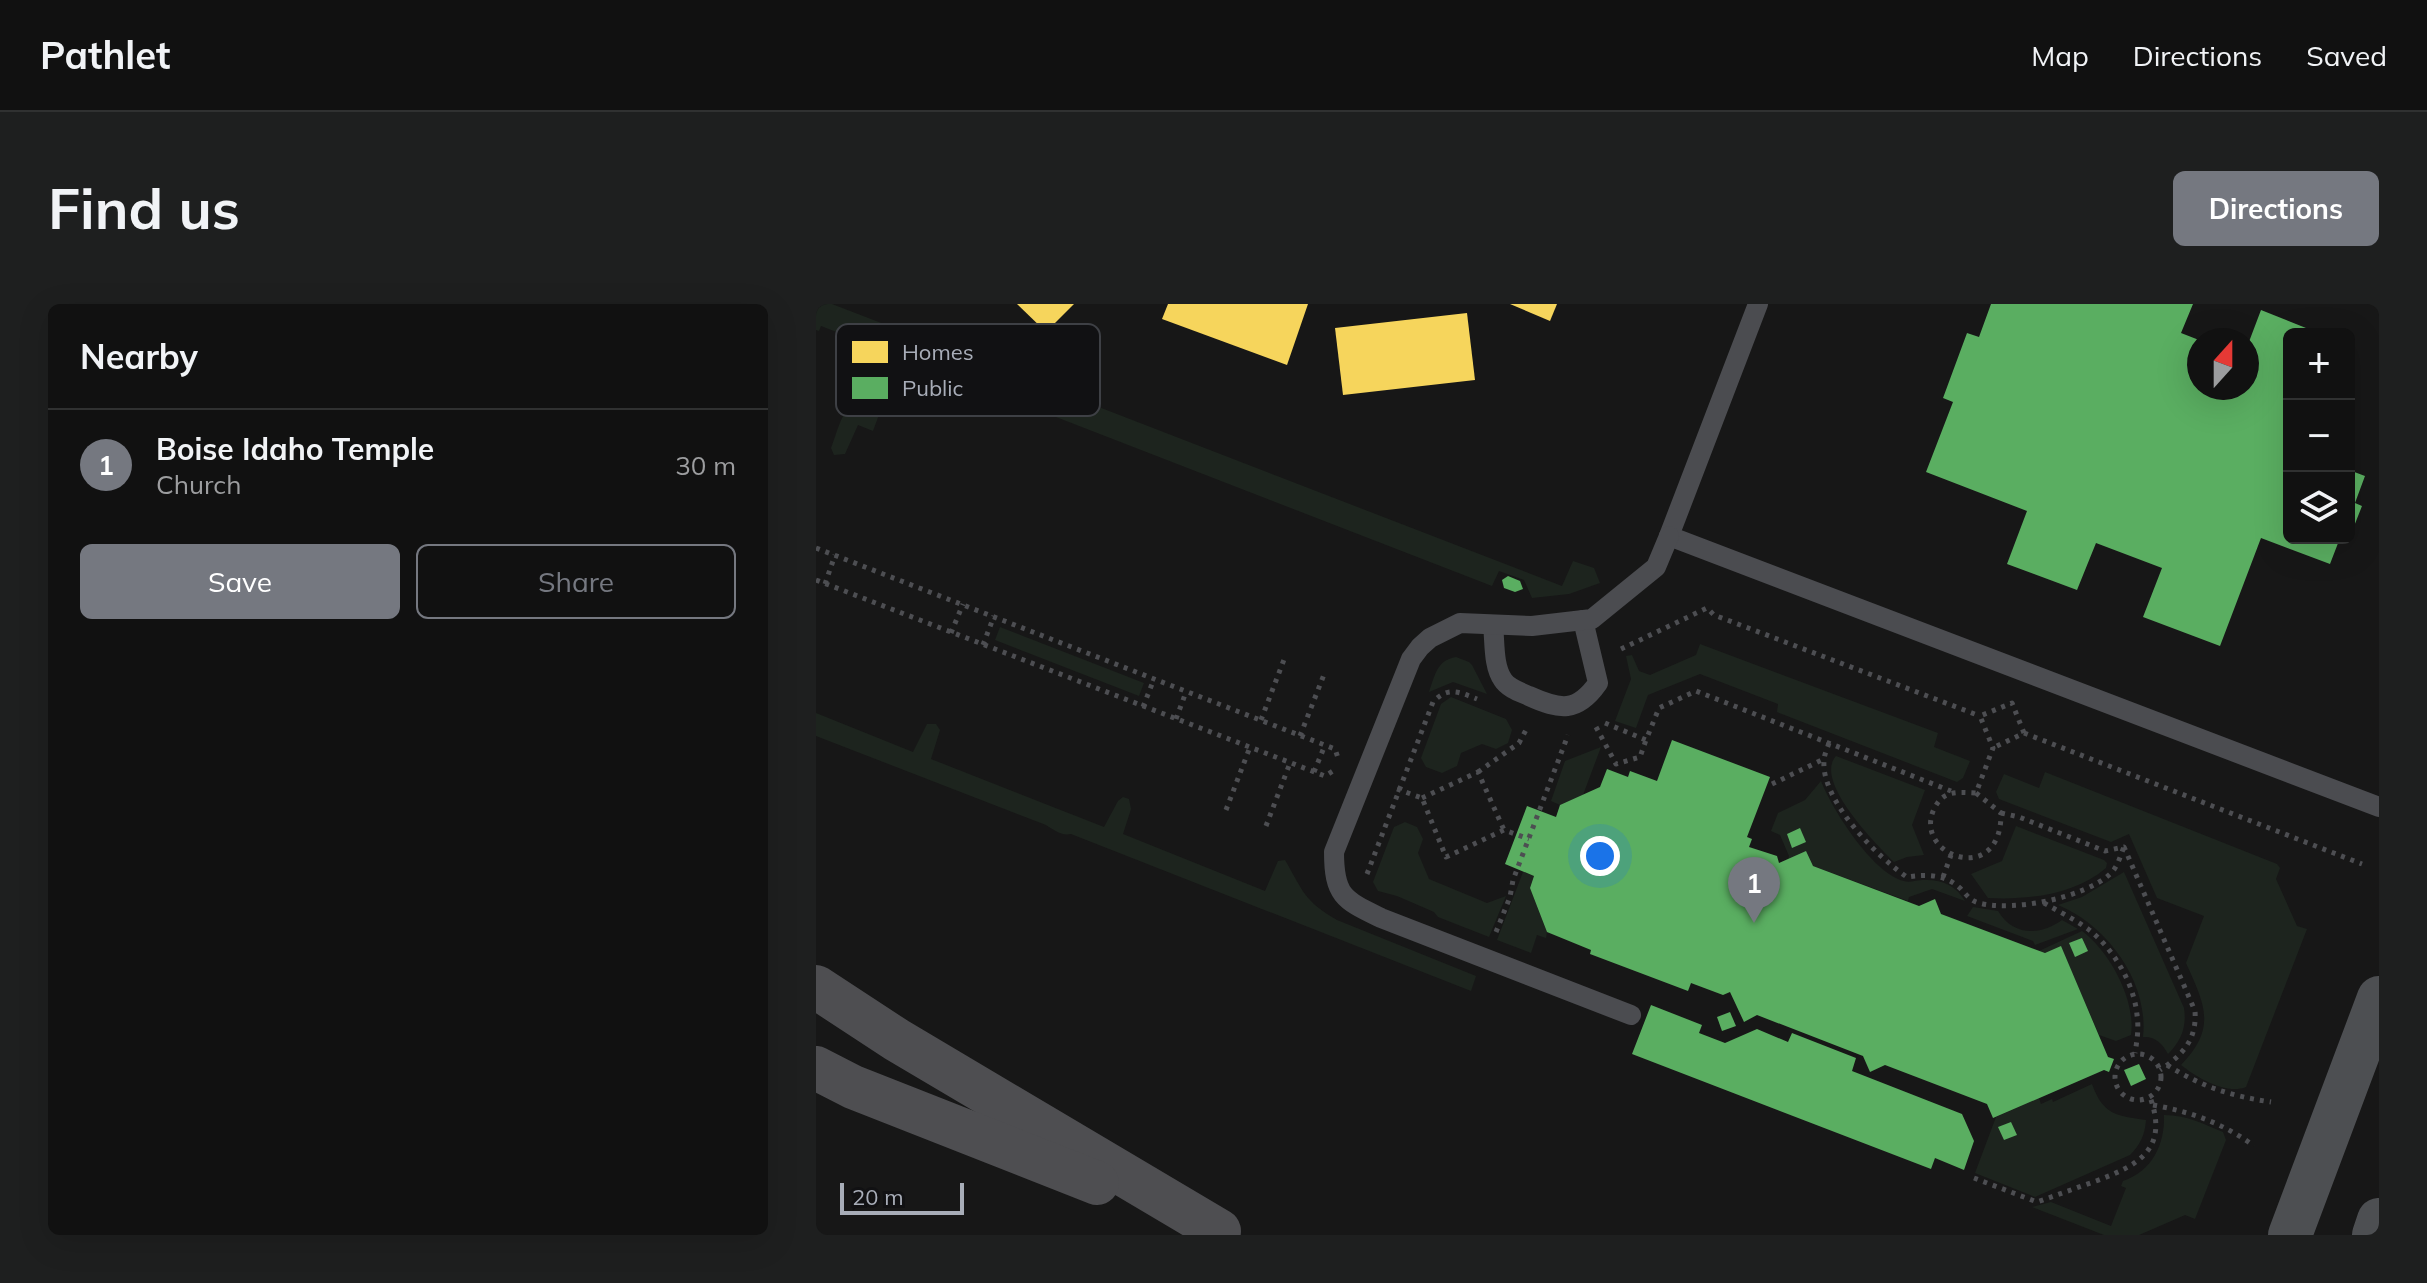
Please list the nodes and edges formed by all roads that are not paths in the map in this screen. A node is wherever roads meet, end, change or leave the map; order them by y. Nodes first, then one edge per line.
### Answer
1 (1758, 304) edge
2 (1669, 536) junction
3 (1583, 620) junction
4 (1493, 625) junction
5 (2379, 807) edge
6 (816, 987) edge
7 (2379, 998) edge
8 (1631, 1015) dead end
9 (816, 1068) edge
10 (2379, 1220) edge
11 (1224, 1233) edge
12 (2290, 1235) edge
13 (2374, 1235) edge

1 - 2 lane
2 - 3 lane
2 - 5 lane
3 - 4 lane
3 - 4 lane
4 - 8 lane
6 - 11 highway
7 - 12 main road
9 - 11 highway
10 - 13 main road

